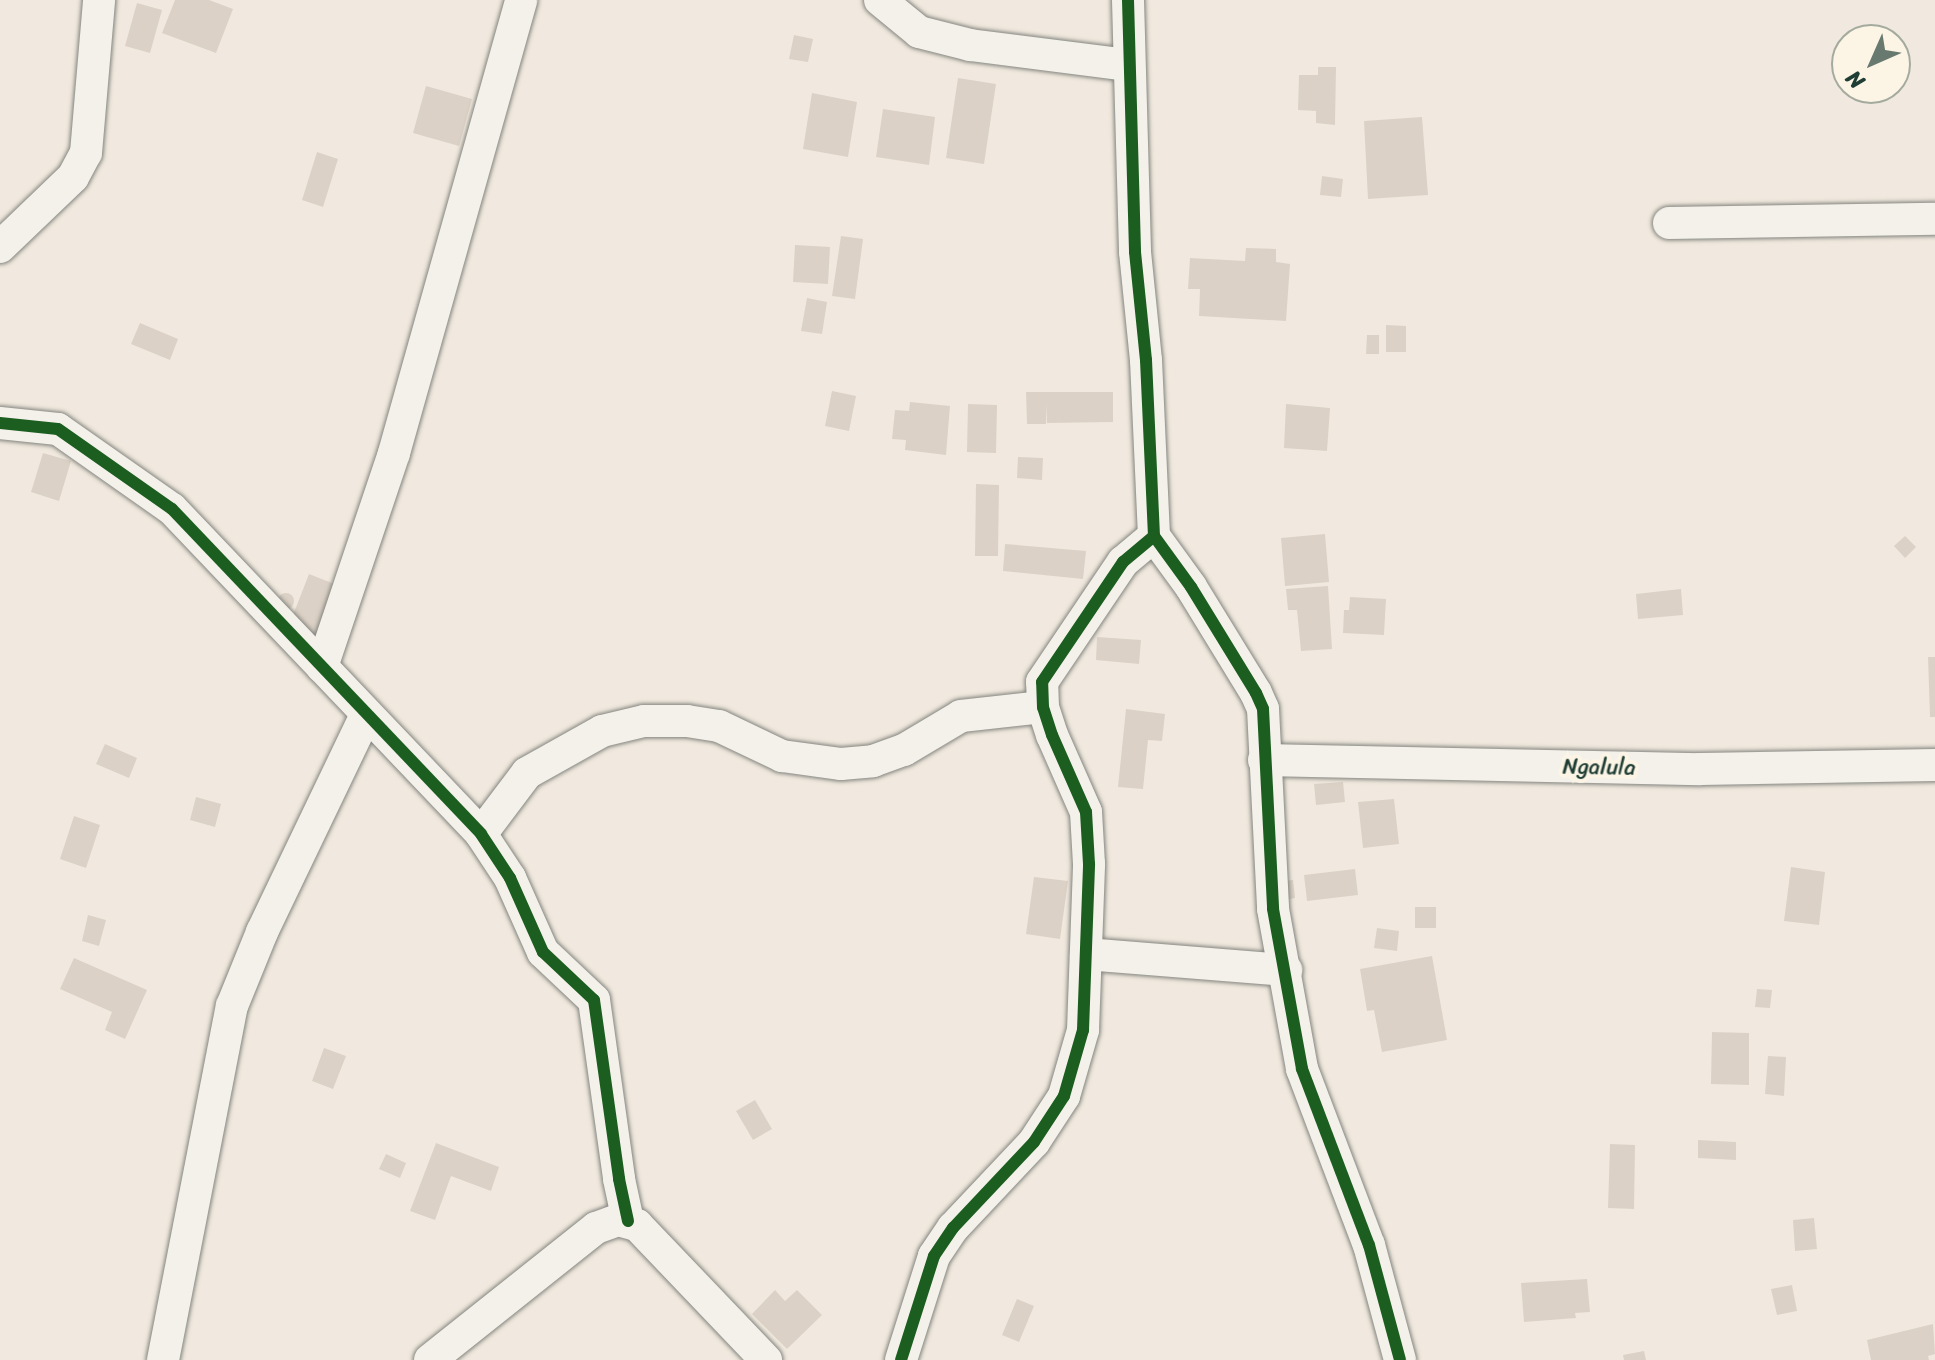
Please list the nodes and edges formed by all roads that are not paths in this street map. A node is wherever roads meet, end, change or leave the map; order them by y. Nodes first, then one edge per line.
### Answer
1 (99, 0) edge
2 (521, 0) edge
3 (880, 0) edge
4 (1128, 0) edge
5 (1129, 65) junction
6 (1935, 219) edge
7 (1669, 223) dead end
8 (0, 247) edge
9 (0, 423) edge
10 (1154, 536) junction
11 (322, 667) junction
12 (1043, 707) junction
13 (366, 715) junction
14 (1264, 760) junction
15 (1935, 765) edge
16 (481, 834) junction
17 (1086, 954) junction
18 (1286, 970) junction
19 (628, 1221) junction
20 (163, 1360) edge
21 (430, 1360) edge
22 (766, 1360) edge
23 (901, 1360) edge
24 (1400, 1360) edge

1 - 8 street
2 - 11 street
3 - 5 street
4 - 5 street
5 - 10 street
6 - 7 street
9 - 11 street
10 - 12 street
10 - 14 street
11 - 13 street
12 - 16 street
12 - 17 street
13 - 16 street
13 - 20 street
14 - 15 street, Ngalula
14 - 18 street
16 - 19 street
17 - 18 street
17 - 23 street
18 - 24 street
19 - 21 street
19 - 22 street

